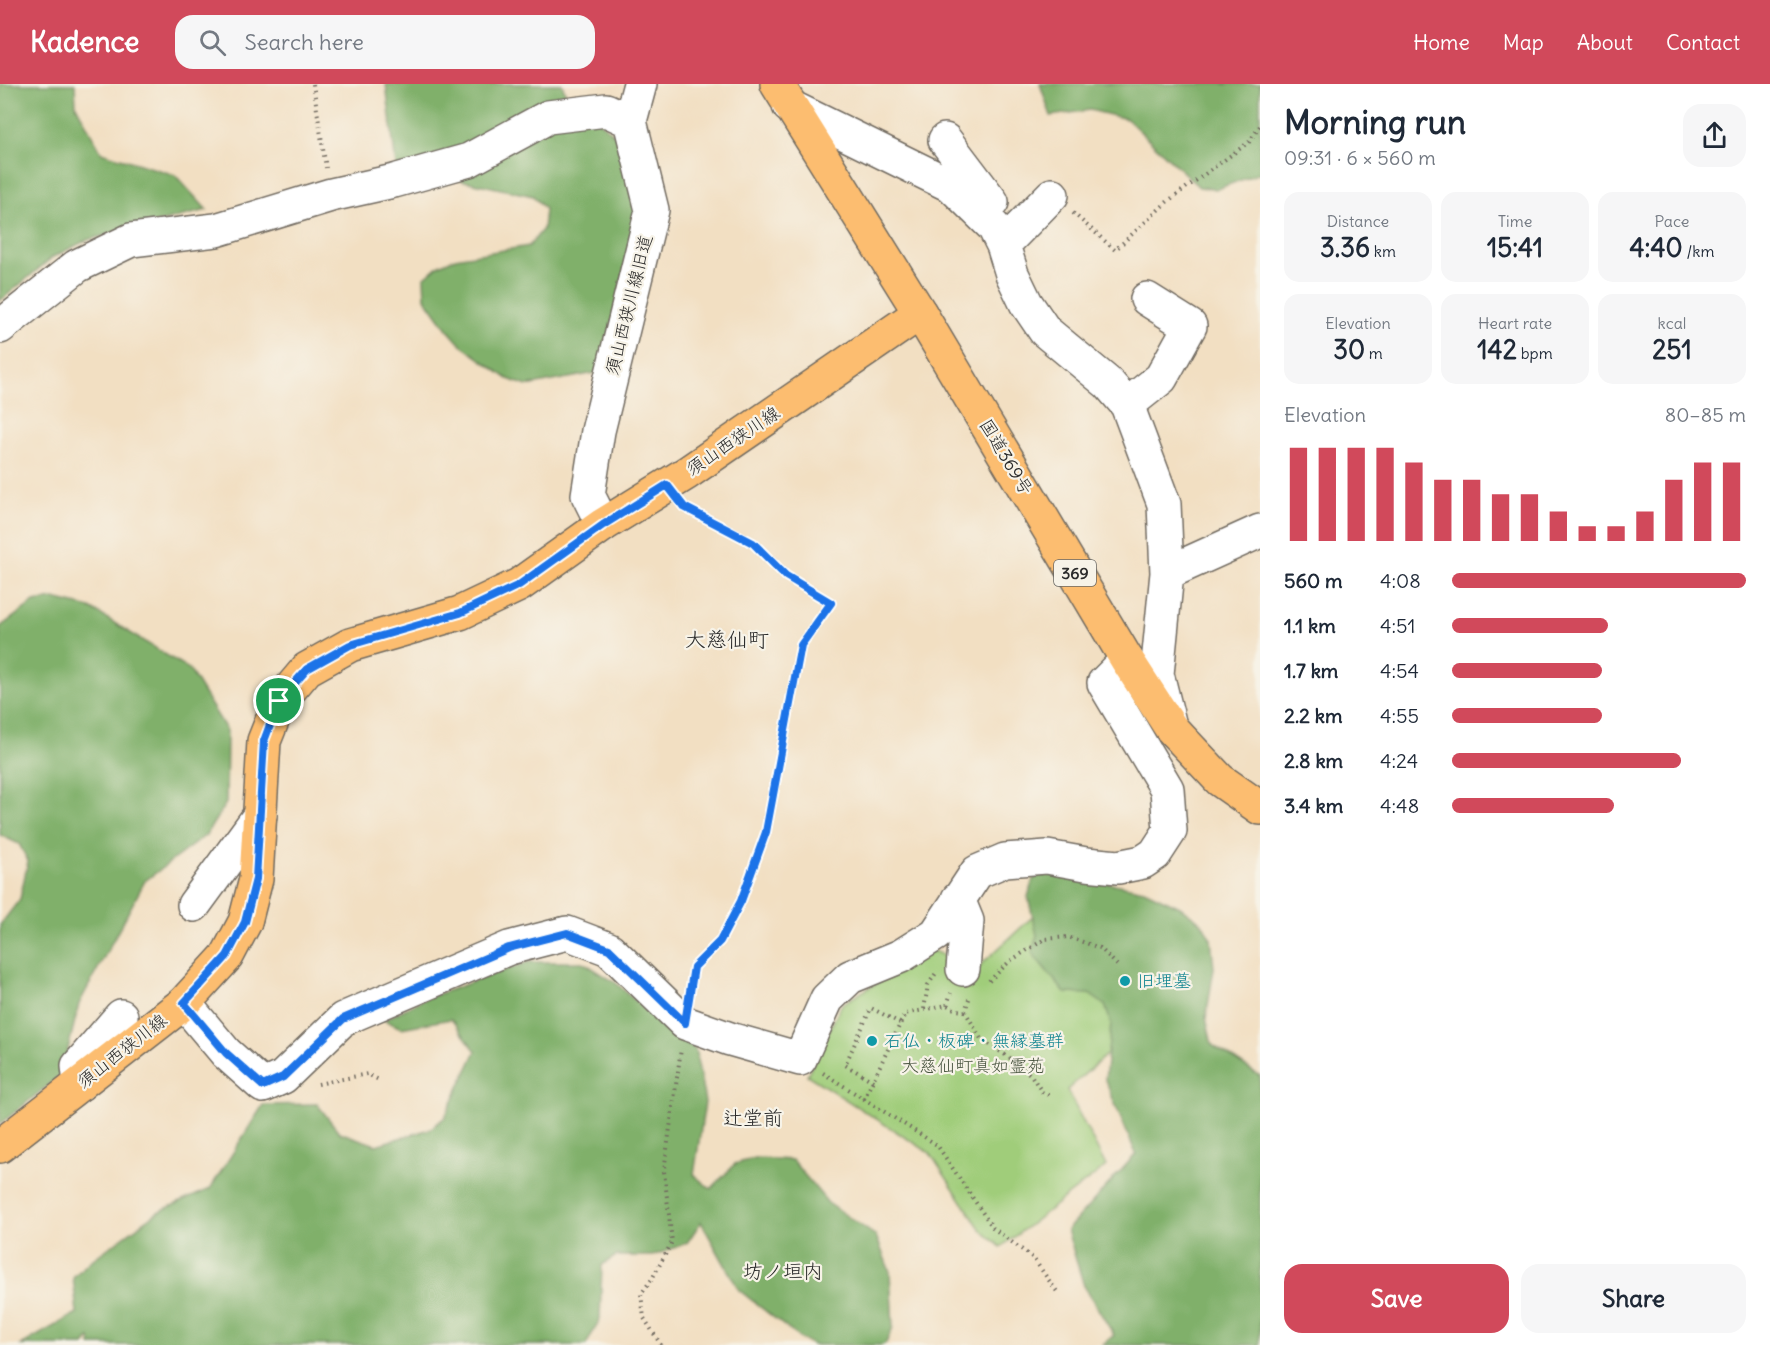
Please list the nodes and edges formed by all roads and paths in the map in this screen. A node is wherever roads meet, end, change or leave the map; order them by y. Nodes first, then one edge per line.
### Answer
1 (313, 84) edge
2 (640, 84) edge
3 (783, 95) edge
4 (630, 121) junction
5 (1260, 126) edge
6 (945, 140) dead end
7 (331, 195) junction
8 (1052, 195) joint
9 (998, 236) junction
10 (1147, 299) dead end
11 (920, 313) junction
12 (0, 327) edge
13 (1127, 405) junction
14 (667, 485) junction
15 (603, 525) junction
16 (1260, 531) edge
17 (1167, 573) junction
18 (1127, 660) junction
19 (1171, 728) junction
20 (1260, 808) edge
21 (260, 815) junction
22 (958, 899) junction
23 (194, 905) dead end
24 (1117, 965) dead end
25 (969, 987) junction
26 (184, 1003) junction
27 (947, 1005) junction
28 (965, 1011) junction
29 (121, 1016) dead end
30 (685, 1023) junction
31 (900, 1023) junction
32 (800, 1059) junction
33 (381, 1081) dead end
34 (873, 1081) junction
35 (80, 1084) junction
36 (311, 1086) dead end
37 (1050, 1096) dead end
38 (864, 1099) junction
39 (0, 1146) edge
40 (1058, 1293) dead end
41 (661, 1345) edge

1 - 7 path
2 - 4 street, 須山西狭川線旧道
3 - 9 street
3 - 11 main road, 国道369号 / 369
4 - 7 street
4 - 15 street, 須山西狭川線旧道
5 - 8 path
6 - 9 street
7 - 12 street
8 - 9 street
9 - 13 street
10 - 13 street
11 - 14 main road, 須山西狭川線
11 - 18 main road, 国道369号 / 369
13 - 17 street
14 - 15 main road, 須山西狭川線
14 - 30 path
15 - 21 main road, 須山西狭川線
16 - 17 street
17 - 19 street
18 - 19 main road, 国道369号 / 369
18 - 22 street
19 - 20 main road, 国道369号 / 369
21 - 23 street
21 - 26 main road, 須山西狭川線
22 - 25 street
22 - 32 street
24 - 25 path
25 - 27 path
25 - 28 path
26 - 30 street
26 - 35 main road, 須山西狭川線
27 - 28 path
27 - 31 path
28 - 37 path
29 - 35 street
30 - 32 street
30 - 41 path
31 - 34 path
31 - 34 path
32 - 38 path
33 - 36 path
34 - 38 path
35 - 39 main road, 須山西狭川線
38 - 40 path

